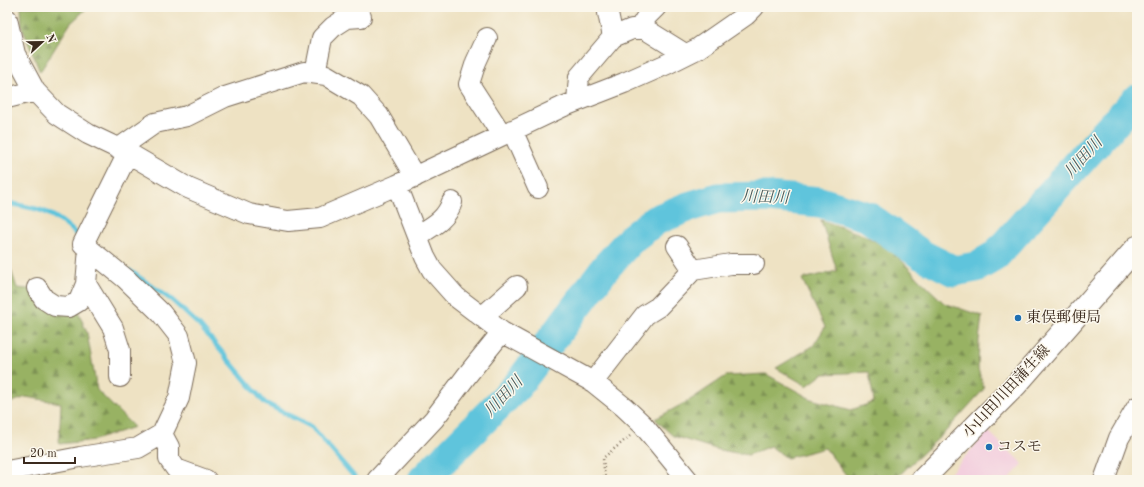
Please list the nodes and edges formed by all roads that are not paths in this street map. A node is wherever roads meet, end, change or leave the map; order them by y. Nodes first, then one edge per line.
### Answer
1 (610, 7) edge
2 (656, 7) edge
3 (754, 7) edge
4 (361, 17) dead end
5 (7, 19) edge
6 (639, 29) junction
7 (613, 37) junction
8 (487, 38) dead end
9 (685, 54) junction
10 (315, 73) junction
11 (35, 92) junction
12 (7, 98) edge
13 (577, 101) junction
14 (507, 133) junction
15 (123, 151) junction
16 (406, 181) junction
17 (538, 188) dead end
18 (452, 202) dead end
19 (417, 236) junction
20 (677, 246) dead end
21 (1137, 247) edge
22 (89, 248) junction
23 (754, 264) dead end
24 (693, 270) junction
25 (86, 284) junction
26 (518, 286) dead end
27 (37, 288) dead end
28 (482, 317) junction
29 (506, 333) junction
30 (120, 377) dead end
31 (593, 382) junction
32 (1137, 407) edge
33 (162, 434) junction
34 (7, 471) edge
35 (206, 480) edge
36 (377, 480) edge
37 (688, 480) edge
38 (922, 480) edge
39 (1104, 480) edge

1 - 7 street
2 - 6 street
3 - 9 street
4 - 10 street
5 - 11 street
6 - 7 street
6 - 9 street
7 - 13 street
8 - 14 street
9 - 13 street
10 - 15 street
10 - 16 street
11 - 12 street
11 - 15 street
13 - 14 street
14 - 16 street
14 - 17 street
15 - 16 street
15 - 22 street
16 - 19 street
18 - 19 street
19 - 28 street
20 - 24 street
21 - 38 main road, 小山田川田蒲生線
22 - 25 street
22 - 33 street
23 - 24 street
24 - 31 street
25 - 27 street
25 - 30 street
26 - 28 street
28 - 29 street
29 - 31 street
29 - 36 street
31 - 37 street
32 - 39 street
33 - 34 street
33 - 35 street

